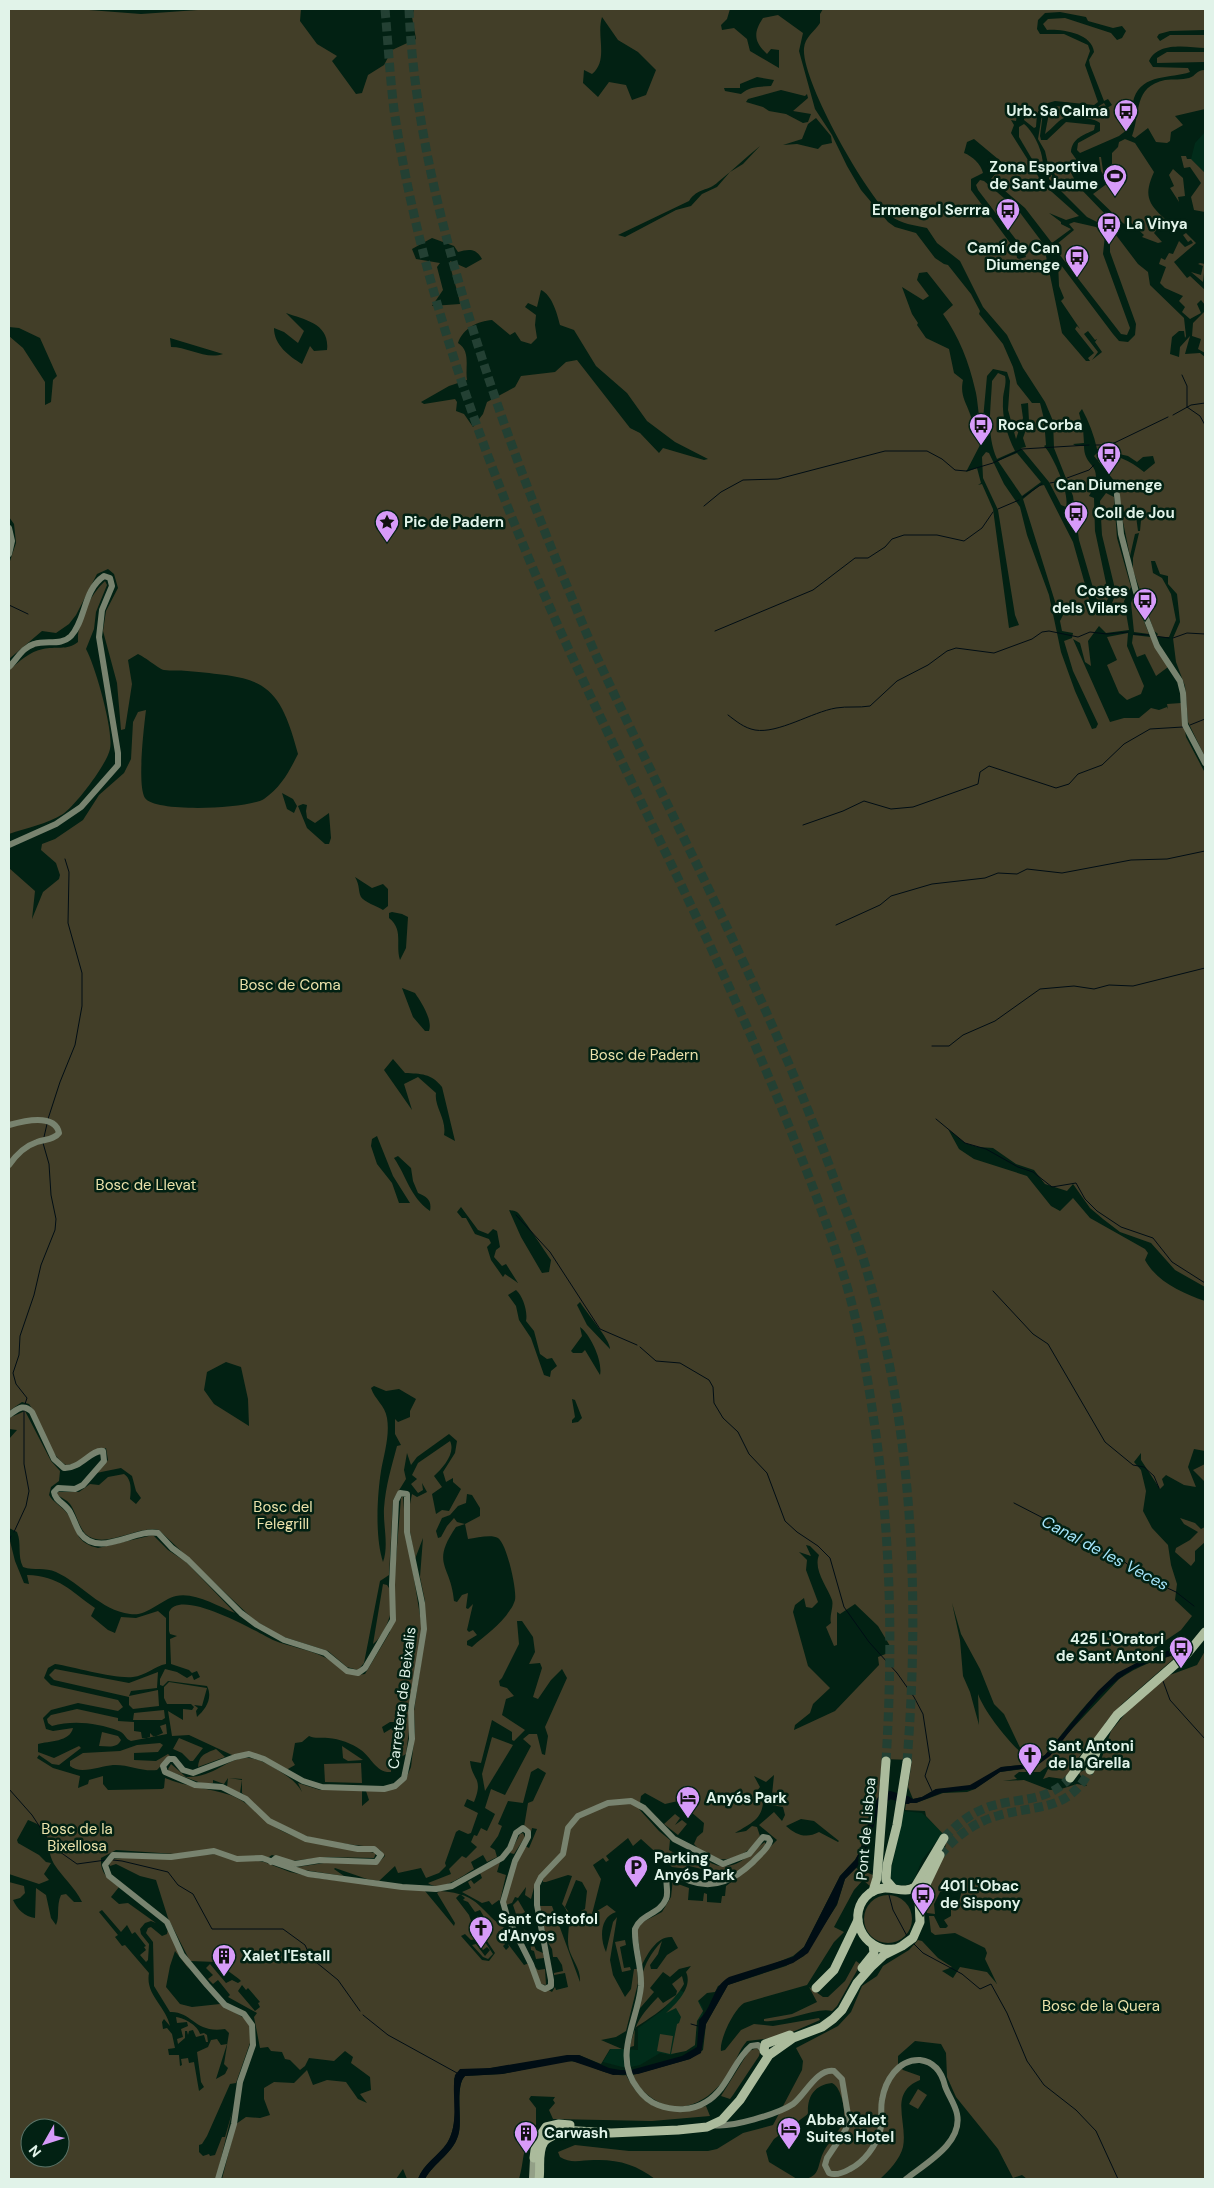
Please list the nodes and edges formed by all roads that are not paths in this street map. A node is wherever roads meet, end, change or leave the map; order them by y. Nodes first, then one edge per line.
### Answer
1 (1117, 495) dead end
2 (9, 528) edge
3 (9, 554) edge
4 (9, 666) edge
5 (1205, 763) edge
6 (9, 845) edge
7 (9, 1125) edge
8 (9, 1165) edge
9 (9, 1415) edge
10 (1204, 1633) edge
11 (1104, 1732) junction
12 (907, 1762) tunnel mouth
13 (886, 1765) tunnel mouth
14 (1090, 1770) tunnel mouth
15 (1070, 1778) tunnel mouth
16 (944, 1838) tunnel mouth
17 (940, 1855) tunnel mouth
18 (271, 1862) junction
19 (897, 1889) junction
20 (873, 1891) junction
21 (919, 1911) junction
22 (858, 1920) junction
23 (866, 1938) junction
24 (847, 1945) junction
25 (874, 1945) junction
26 (896, 1948) junction
27 (873, 1960) junction
28 (816, 1988) dead end
29 (770, 2050) junction
30 (729, 2112) junction
31 (737, 2124) junction
32 (713, 2125) junction
33 (550, 2131) junction
34 (534, 2159) joint
35 (218, 2179) edge
36 (533, 2179) edge
37 (539, 2179) edge
38 (906, 2179) edge

1 - 5 main road
2 - 3 main road
4 - 6 main road
7 - 8 main road
9 - 18 main road, Carretera de Beixalis
10 - 11 highway
11 - 14 highway
11 - 15 highway
12 - 19 highway, Pont de Lisboa
13 - 20 highway, Pont de Lisboa
16 - 19 highway
17 - 21 highway
18 - 29 main road
18 - 35 main road
19 - 20 highway
19 - 21 highway
20 - 22 highway
21 - 26 highway
22 - 23 highway
22 - 24 highway
23 - 24 highway
23 - 25 highway
24 - 28 highway
25 - 26 highway
25 - 27 highway
26 - 27 highway
27 - 29 highway
29 - 30 highway
30 - 31 main road
30 - 32 highway
30 - 33 highway
31 - 32 main road
31 - 38 main road
32 - 33 highway
33 - 34 highway
33 - 37 highway
34 - 36 main road

